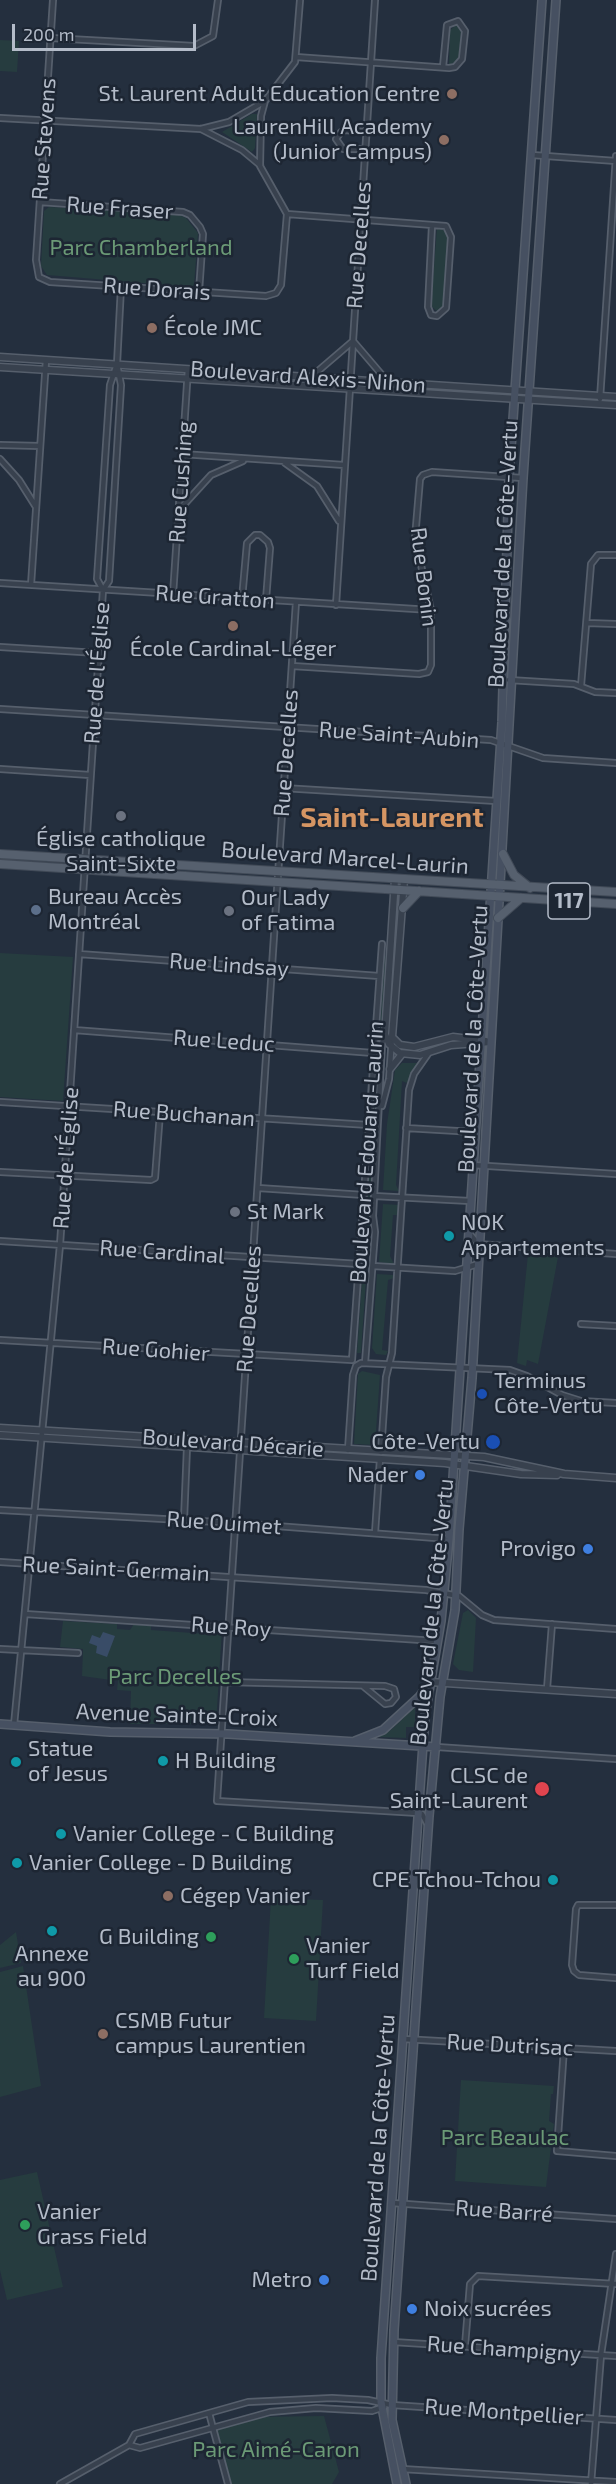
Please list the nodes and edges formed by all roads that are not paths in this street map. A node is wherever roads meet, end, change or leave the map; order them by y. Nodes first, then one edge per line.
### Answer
1 (53, 0) edge
2 (218, 0) edge
3 (300, 0) edge
4 (375, 0) edge
5 (542, 0) edge
6 (556, 0) edge
7 (51, 38) junction
8 (296, 57) junction
9 (371, 61) junction
10 (443, 67) junction
11 (265, 101) junction
12 (0, 118) edge
13 (45, 120) junction
14 (201, 129) junction
15 (366, 132) junction
16 (365, 149) junction
17 (532, 155) junction
18 (546, 156) junction
19 (616, 156) edge
20 (616, 161) edge
21 (260, 166) junction
22 (40, 202) junction
23 (286, 214) junction
24 (360, 220) junction
25 (432, 225) junction
26 (613, 246) edge
27 (39, 277) joint
28 (121, 287) junction
29 (199, 292) junction
30 (353, 341) junction
31 (0, 357) edge
32 (46, 360) junction
33 (117, 364) junction
34 (0, 367) edge
35 (188, 369) junction
36 (46, 370) junction
37 (116, 375) junction
38 (311, 377) junction
39 (187, 379) junction
40 (351, 379) junction
41 (388, 382) junction
42 (350, 390) junction
43 (516, 390) junction
44 (530, 395) junction
45 (600, 396) junction
46 (616, 397) edge
47 (515, 399) junction
48 (600, 404) junction
49 (616, 405) edge
50 (0, 445) edge
51 (40, 446) junction
52 (182, 454) junction
53 (0, 459) edge
54 (249, 460) junction
55 (279, 461) junction
56 (344, 465) junction
57 (509, 477) junction
58 (523, 478) junction
59 (36, 507) junction
60 (179, 510) junction
61 (340, 525) junction
62 (616, 555) edge
63 (0, 583) edge
64 (31, 585) junction
65 (102, 590) junction
66 (173, 594) junction
67 (242, 598) junction
68 (266, 600) junction
69 (296, 602) junction
70 (336, 605) junction
71 (431, 610) junction
72 (587, 622) junction
73 (616, 624) edge
74 (0, 647) edge
75 (98, 653) junction
76 (292, 666) junction
77 (503, 680) junction
78 (513, 680) junction
79 (582, 686) junction
80 (616, 693) edge
81 (0, 709) edge
82 (95, 715) junction
83 (287, 728) junction
84 (500, 743) junction
85 (510, 746) junction
86 (616, 763) edge
87 (0, 769) edge
88 (90, 774) junction
89 (283, 788) junction
90 (496, 801) junction
91 (0, 854) edge
92 (502, 854) junction
93 (85, 860) junction
94 (0, 864) edge
95 (85, 870) junction
96 (277, 870) junction
97 (400, 880) junction
98 (276, 882) junction
99 (489, 885) junction
100 (500, 886) junction
101 (530, 888) junction
102 (399, 890) junction
103 (419, 891) junction
104 (616, 892) edge
105 (489, 896) junction
106 (499, 896) junction
107 (521, 898) junction
108 (616, 904) edge
109 (403, 908) junction
110 (498, 918) junction
111 (392, 930) junction
112 (402, 932) junction
113 (382, 944) dead end
114 (80, 954) junction
115 (271, 968) junction
116 (379, 976) junction
117 (74, 1030) junction
118 (388, 1035) junction
119 (480, 1042) junction
120 (491, 1042) junction
121 (267, 1045) junction
122 (391, 1047) junction
123 (373, 1053) junction
124 (402, 1054) junction
125 (428, 1054) junction
126 (390, 1069) junction
127 (0, 1102) edge
128 (70, 1107) junction
129 (160, 1113) junction
130 (380, 1115) junction
131 (262, 1120) junction
132 (369, 1125) junction
133 (406, 1128) junction
134 (474, 1132) junction
135 (472, 1165) junction
136 (484, 1166) junction
137 (0, 1172) edge
138 (616, 1174) edge
139 (64, 1176) junction
140 (258, 1188) junction
141 (364, 1195) junction
142 (374, 1196) junction
143 (402, 1198) junction
144 (470, 1202) junction
145 (468, 1231) junction
146 (0, 1241) edge
147 (60, 1245) junction
148 (479, 1245) junction
149 (616, 1254) edge
150 (254, 1258) junction
151 (359, 1264) junction
152 (478, 1264) junction
153 (373, 1266) junction
154 (398, 1268) junction
155 (465, 1270) junction
156 (581, 1324) dead end
157 (616, 1326) edge
158 (0, 1340) edge
159 (51, 1344) junction
160 (247, 1356) junction
161 (350, 1361) joint
162 (366, 1363) junction
163 (390, 1364) junction
164 (459, 1368) junction
165 (472, 1368) junction
166 (616, 1403) edge
167 (0, 1428) edge
168 (42, 1434) junction
169 (0, 1435) edge
170 (187, 1447) junction
171 (241, 1447) junction
172 (348, 1450) junction
173 (381, 1456) junction
174 (466, 1456) junction
175 (454, 1460) junction
176 (466, 1466) junction
177 (564, 1474) junction
178 (616, 1478) edge
179 (0, 1510) edge
180 (34, 1512) junction
181 (184, 1520) junction
182 (236, 1523) junction
183 (375, 1533) junction
184 (449, 1539) junction
185 (0, 1562) edge
186 (29, 1564) junction
187 (232, 1576) junction
188 (444, 1593) junction
189 (455, 1595) junction
190 (25, 1614) junction
191 (552, 1624) junction
192 (229, 1626) junction
193 (616, 1629) edge
194 (436, 1641) junction
195 (0, 1649) edge
196 (21, 1651) junction
197 (78, 1653) dead end
198 (225, 1682) junction
199 (430, 1682) junction
200 (442, 1683) junction
201 (363, 1686) junction
202 (547, 1689) junction
203 (616, 1694) edge
204 (0, 1724) edge
205 (14, 1725) junction
206 (221, 1734) junction
207 (352, 1741) junction
208 (423, 1746) junction
209 (436, 1747) junction
210 (616, 1759) edge
211 (418, 1813) junction
212 (428, 1826) junction
213 (616, 1905) edge
214 (616, 1978) edge
215 (404, 2039) junction
216 (415, 2040) junction
217 (564, 2048) junction
218 (616, 2051) edge
219 (616, 2156) edge
220 (392, 2203) junction
221 (404, 2204) junction
222 (616, 2219) edge
223 (616, 2254) edge
224 (614, 2284) edge
225 (393, 2342) junction
226 (465, 2346) junction
227 (601, 2355) junction
228 (616, 2356) edge
229 (381, 2405) junction
230 (392, 2405) junction
231 (209, 2413) junction
232 (596, 2418) junction
233 (616, 2420) edge
234 (213, 2428) junction
235 (129, 2445) junction
236 (402, 2469) junction
237 (591, 2482) edge
238 (616, 2482) edge
239 (60, 2484) edge
240 (228, 2484) edge
241 (397, 2484) edge
242 (406, 2484) edge

1 - 7 street, Rue Stevens
2 - 7 street
3 - 8 street
4 - 9 street, Rue Decelles
5 - 17 main road, Boulevard de la Côte-Vertu
6 - 18 main road, Boulevard de la Côte-Vertu
7 - 13 street, Rue Stevens
8 - 9 street
8 - 11 street
9 - 10 street
9 - 15 street, Rue Decelles
10 - 10 street
11 - 14 street
11 - 21 street
12 - 13 street
13 - 14 street
13 - 22 street, Rue Stevens
14 - 21 street
15 - 16 street, Rue Decelles
15 - 16 street, Rue Decelles
16 - 24 street, Rue Decelles
17 - 18 street
17 - 43 main road, Boulevard de la Côte-Vertu
18 - 20 street
18 - 44 main road, Boulevard de la Côte-Vertu
19 - 20 street
20 - 26 street
21 - 23 street
22 - 27 street, Rue Stevens
22 - 29 street, Rue Fraser
23 - 24 street
23 - 29 street, Rue Dorais
24 - 25 street
24 - 30 street, Rue Decelles
25 - 25 street
26 - 45 street
27 - 28 street, Rue Dorais
28 - 29 street, Rue Dorais
28 - 33 street, Rue de l'Église
30 - 38 street, Rue Decelles
30 - 40 street, Rue Decelles
30 - 41 street, Rue Decelles
31 - 32 street, Boulevard Alexis-Nihon
32 - 33 street, Boulevard Alexis-Nihon
32 - 36 street
33 - 35 street, Boulevard Alexis-Nihon
33 - 37 street, Rue de l'Église
34 - 36 street, Boulevard Alexis-Nihon
35 - 38 street, Boulevard Alexis-Nihon
35 - 39 street, Rue Cushing
36 - 37 street, Boulevard Alexis-Nihon
36 - 51 street
37 - 39 street, Boulevard Alexis-Nihon
37 - 65 street, Rue de l'Église
37 - 65 street, Rue de l'Église
38 - 40 street, Boulevard Alexis-Nihon
39 - 42 street, Boulevard Alexis-Nihon
39 - 52 street, Rue Cushing
40 - 41 street, Boulevard Alexis-Nihon
40 - 42 street, Rue Decelles
41 - 43 street, Boulevard Alexis-Nihon
42 - 47 street, Boulevard Alexis-Nihon
42 - 56 street, Rue Decelles
43 - 44 street, Boulevard Alexis-Nihon
43 - 47 main road, Boulevard de la Côte-Vertu
44 - 45 street, Boulevard Alexis-Nihon
44 - 47 street, Boulevard Alexis-Nihon
44 - 48 street, Boulevard Alexis-Nihon
44 - 58 main road, Boulevard de la Côte-Vertu
45 - 46 street, Boulevard Alexis-Nihon
45 - 48 street
47 - 57 main road, Boulevard de la Côte-Vertu
48 - 49 street, Boulevard Alexis-Nihon
50 - 51 street
51 - 59 street
52 - 54 street
52 - 60 street, Rue Cushing
53 - 59 street
54 - 55 street
54 - 60 street
55 - 56 street
55 - 61 street
56 - 61 street, Rue Decelles
57 - 58 street, Rue Bonin
57 - 71 street, Rue Bonin
57 - 77 main road, Boulevard de la Côte-Vertu
58 - 78 main road, Boulevard de la Côte-Vertu
59 - 64 street
60 - 66 street, Rue Cushing
61 - 70 street, Rue Decelles
62 - 72 street
63 - 64 street, Rue Gratton
64 - 65 street, Rue Gratton
65 - 66 street, Rue Gratton
65 - 75 street, Rue de l'Église
66 - 67 street, Rue Gratton
67 - 68 street, Rue Gratton
67 - 68 street
68 - 69 street, Rue Gratton
69 - 70 street, Rue Gratton
69 - 76 street, Rue Decelles
70 - 71 street, Rue Gratton
71 - 76 street, Rue Bonin
72 - 73 street
72 - 79 street
74 - 75 street
75 - 82 street, Rue de l'Église
76 - 83 street, Rue Decelles
77 - 78 street
77 - 84 main road, Boulevard de la Côte-Vertu
78 - 79 street
78 - 85 main road, Boulevard de la Côte-Vertu
79 - 80 street
81 - 82 street, Rue Saint-Aubin
82 - 83 street, Rue Saint-Aubin
82 - 88 street, Rue de l'Église
83 - 84 street, Rue Saint-Aubin
83 - 89 street, Rue Decelles
84 - 85 street, Rue Saint-Aubin
84 - 90 main road, Boulevard de la Côte-Vertu
85 - 86 street, Rue Saint-Aubin
85 - 92 main road, Boulevard de la Côte-Vertu
87 - 88 street
88 - 93 street, Rue de l'Église
89 - 90 street
89 - 96 street, Rue Decelles
90 - 99 main road, Boulevard de la Côte-Vertu
91 - 93 main road, Boulevard Marcel-Laurin / 117
92 - 100 main road, Boulevard de la Côte-Vertu
92 - 101 main road
93 - 95 street, Rue de l'Église
93 - 96 main road, Boulevard Marcel-Laurin / 117
94 - 95 main road, Boulevard Marcel-Laurin / 117
95 - 98 main road, Boulevard Marcel-Laurin / 117
95 - 114 street, Rue de l'Église
96 - 97 main road, Boulevard Marcel-Laurin / 117
96 - 98 street, Rue Decelles
97 - 99 main road, Boulevard Marcel-Laurin / 117
97 - 102 street, Boulevard Edouard-Laurin
98 - 102 main road, Boulevard Marcel-Laurin / 117
98 - 115 street, Rue Decelles
99 - 100 main road, Boulevard Marcel-Laurin / 117
99 - 105 main road, Boulevard de la Côte-Vertu
100 - 101 main road, Boulevard Marcel-Laurin / 117
100 - 106 main road, Boulevard de la Côte-Vertu
101 - 104 main road, Boulevard Marcel-Laurin / 117
102 - 103 main road, Boulevard Marcel-Laurin / 117
102 - 109 street, Boulevard Edouard-Laurin
102 - 111 street, Boulevard Edouard-Laurin
103 - 105 main road, Boulevard Marcel-Laurin / 117
103 - 109 main road
105 - 106 main road, Boulevard Marcel-Laurin / 117
105 - 119 main road, Boulevard de la Côte-Vertu
106 - 107 main road, Boulevard Marcel-Laurin / 117
106 - 110 main road, Boulevard de la Côte-Vertu
107 - 108 main road, Boulevard Marcel-Laurin / 117
107 - 110 main road
109 - 112 street, Boulevard Edouard-Laurin
110 - 120 main road, Boulevard de la Côte-Vertu
111 - 112 street
111 - 118 street, Boulevard Edouard-Laurin
112 - 118 street, Boulevard Edouard-Laurin
113 - 116 street, Boulevard Edouard-Laurin
114 - 115 street, Rue Lindsay
114 - 117 street, Rue de l'Église
115 - 116 street, Rue Lindsay
115 - 121 street, Rue Decelles
116 - 123 street, Boulevard Edouard-Laurin
117 - 121 street, Rue Leduc
117 - 128 street, Rue de l'Église
118 - 119 street
118 - 122 street
118 - 130 street, Boulevard Edouard-Laurin
119 - 120 street
119 - 125 street
119 - 134 main road, Boulevard de la Côte-Vertu
120 - 136 main road, Boulevard de la Côte-Vertu
121 - 123 street, Rue Leduc
121 - 131 street, Rue Decelles
122 - 124 street
122 - 126 street, Boulevard Edouard-Laurin
123 - 132 street, Boulevard Edouard-Laurin
124 - 125 street
124 - 126 street
125 - 133 street, Boulevard Edouard-Laurin
126 - 130 street, Boulevard Edouard-Laurin
127 - 128 street, Rue Buchanan
128 - 129 street, Rue Buchanan
128 - 139 street, Rue de l'Église
129 - 131 street, Rue Buchanan
129 - 139 street
130 - 142 street, Boulevard Edouard-Laurin
131 - 132 street, Rue Buchanan
131 - 140 street, Rue Decelles
132 - 141 street, Boulevard Edouard-Laurin
133 - 134 street
133 - 143 street, Boulevard Edouard-Laurin
134 - 135 main road, Boulevard de la Côte-Vertu
135 - 136 street
135 - 144 main road, Boulevard de la Côte-Vertu
136 - 138 street
136 - 148 main road, Boulevard de la Côte-Vertu
137 - 139 street
139 - 147 street, Rue de l'Église
140 - 141 street
140 - 150 street, Rue Decelles
141 - 151 street, Boulevard Edouard-Laurin
142 - 143 street
142 - 153 street, Boulevard Edouard-Laurin
143 - 144 street
143 - 154 street, Boulevard Edouard-Laurin
144 - 145 main road, Boulevard de la Côte-Vertu
145 - 148 street
145 - 155 main road, Boulevard de la Côte-Vertu
146 - 147 street, Rue Cardinal
147 - 150 street, Rue Cardinal
147 - 159 street, Rue de l'Église
148 - 149 street
148 - 152 main road, Boulevard de la Côte-Vertu
150 - 151 street, Rue Cardinal
150 - 160 street, Rue Decelles
151 - 161 street, Boulevard Edouard-Laurin
152 - 155 street
152 - 165 main road, Boulevard de la Côte-Vertu
153 - 154 street
153 - 162 street, Boulevard Edouard-Laurin
154 - 155 street
154 - 163 street, Boulevard Edouard-Laurin
155 - 164 main road, Boulevard de la Côte-Vertu
156 - 157 street
158 - 159 street, Rue Gohier
159 - 160 street, Rue Gohier
159 - 168 street, Rue de l'Église
160 - 161 street, Rue Gohier
160 - 171 street, Rue Decelles
162 - 163 street
162 - 172 street, Boulevard Edouard-Laurin
163 - 164 street
163 - 173 street, Boulevard Edouard-Laurin
164 - 165 street
164 - 175 main road, Boulevard de la Côte-Vertu
165 - 166 street
165 - 174 main road, Boulevard de la Côte-Vertu
167 - 168 street, Boulevard Décarie
168 - 169 street, Boulevard Décarie
168 - 170 street, Boulevard Décarie
168 - 171 street, Boulevard Décarie
168 - 180 street, Rue de l'Église
170 - 171 street, Boulevard Décarie
170 - 181 street
171 - 172 street, Boulevard Décarie
171 - 173 street, Boulevard Décarie
171 - 182 street, Rue Decelles
172 - 173 street, Boulevard Décarie
173 - 175 street, Boulevard Décarie
173 - 183 street, Boulevard Edouard-Laurin
174 - 175 street, Boulevard Décarie
174 - 176 main road, Boulevard de la Côte-Vertu
174 - 177 street, Boulevard Décarie
175 - 176 street, Boulevard Décarie
175 - 184 main road, Boulevard de la Côte-Vertu
176 - 177 street, Boulevard Décarie
176 - 189 main road, Boulevard de la Côte-Vertu
177 - 178 street
179 - 180 street, Rue Ouimet
180 - 181 street, Rue Ouimet
180 - 186 street, Rue de l'Église
181 - 182 street, Rue Ouimet
182 - 183 street, Rue Ouimet
182 - 187 street, Rue Decelles
183 - 184 street, Rue Ouimet
184 - 188 main road, Boulevard de la Côte-Vertu
185 - 186 street, Rue Saint-Germain
186 - 187 street, Rue Saint-Germain
186 - 190 street, Rue de l'Église
187 - 188 street, Rue Saint-Germain
187 - 192 street, Rue Decelles
188 - 189 street
188 - 194 main road, Boulevard de la Côte-Vertu
189 - 191 street
189 - 200 main road, Boulevard de la Côte-Vertu
190 - 192 street, Rue Roy
190 - 196 street, Rue de l'Église
191 - 193 street
191 - 202 street
192 - 194 street, Rue Roy
192 - 198 street, Rue Decelles
194 - 199 main road, Boulevard de la Côte-Vertu
195 - 196 street
196 - 197 street
196 - 205 street, Rue de l'Église
198 - 201 street
198 - 206 street, Rue Decelles
199 - 200 street
199 - 207 main road, Avenue Sainte-Croix
199 - 208 main road, Boulevard de la Côte-Vertu
200 - 202 street
200 - 209 main road, Boulevard de la Côte-Vertu
201 - 201 street
202 - 203 street
204 - 205 main road, Avenue Sainte-Croix
205 - 206 main road, Avenue Sainte-Croix
206 - 207 main road, Avenue Sainte-Croix
206 - 211 street, Rue Decelles
207 - 208 main road, Avenue Sainte-Croix
208 - 209 main road, Avenue Sainte-Croix
208 - 211 main road, Boulevard de la Côte-Vertu
209 - 210 street, Avenue Sainte-Croix
209 - 212 main road, Boulevard de la Côte-Vertu
211 - 212 street
211 - 215 main road, Boulevard de la Côte-Vertu
212 - 216 main road, Boulevard de la Côte-Vertu
213 - 214 street
215 - 216 street, Rue Dutrisac
215 - 220 main road, Boulevard de la Côte-Vertu
216 - 217 street, Rue Dutrisac
216 - 221 main road, Boulevard de la Côte-Vertu
217 - 218 street, Rue Dutrisac
217 - 219 street
220 - 221 street, Rue Barré
220 - 229 main road, Boulevard de la Côte-Vertu
221 - 222 street, Rue Barré
221 - 225 main road, Boulevard de la Côte-Vertu
223 - 224 street
224 - 226 street
224 - 227 street
225 - 226 street, Rue Champigny
225 - 230 main road, Boulevard de la Côte-Vertu
226 - 227 street, Rue Champigny
227 - 228 street, Rue Champigny
227 - 232 street
229 - 230 street, Rue Montpellier
229 - 231 street
229 - 234 street
229 - 241 main road, Boulevard de la Côte-Vertu
230 - 232 street, Rue Montpellier
230 - 236 main road, Boulevard de la Côte-Vertu
231 - 234 street
231 - 235 street
232 - 233 street, Rue Montpellier
232 - 237 street
234 - 235 street
234 - 240 street
235 - 239 street
236 - 237 street
236 - 242 main road, Boulevard de la Côte-Vertu
237 - 238 street

